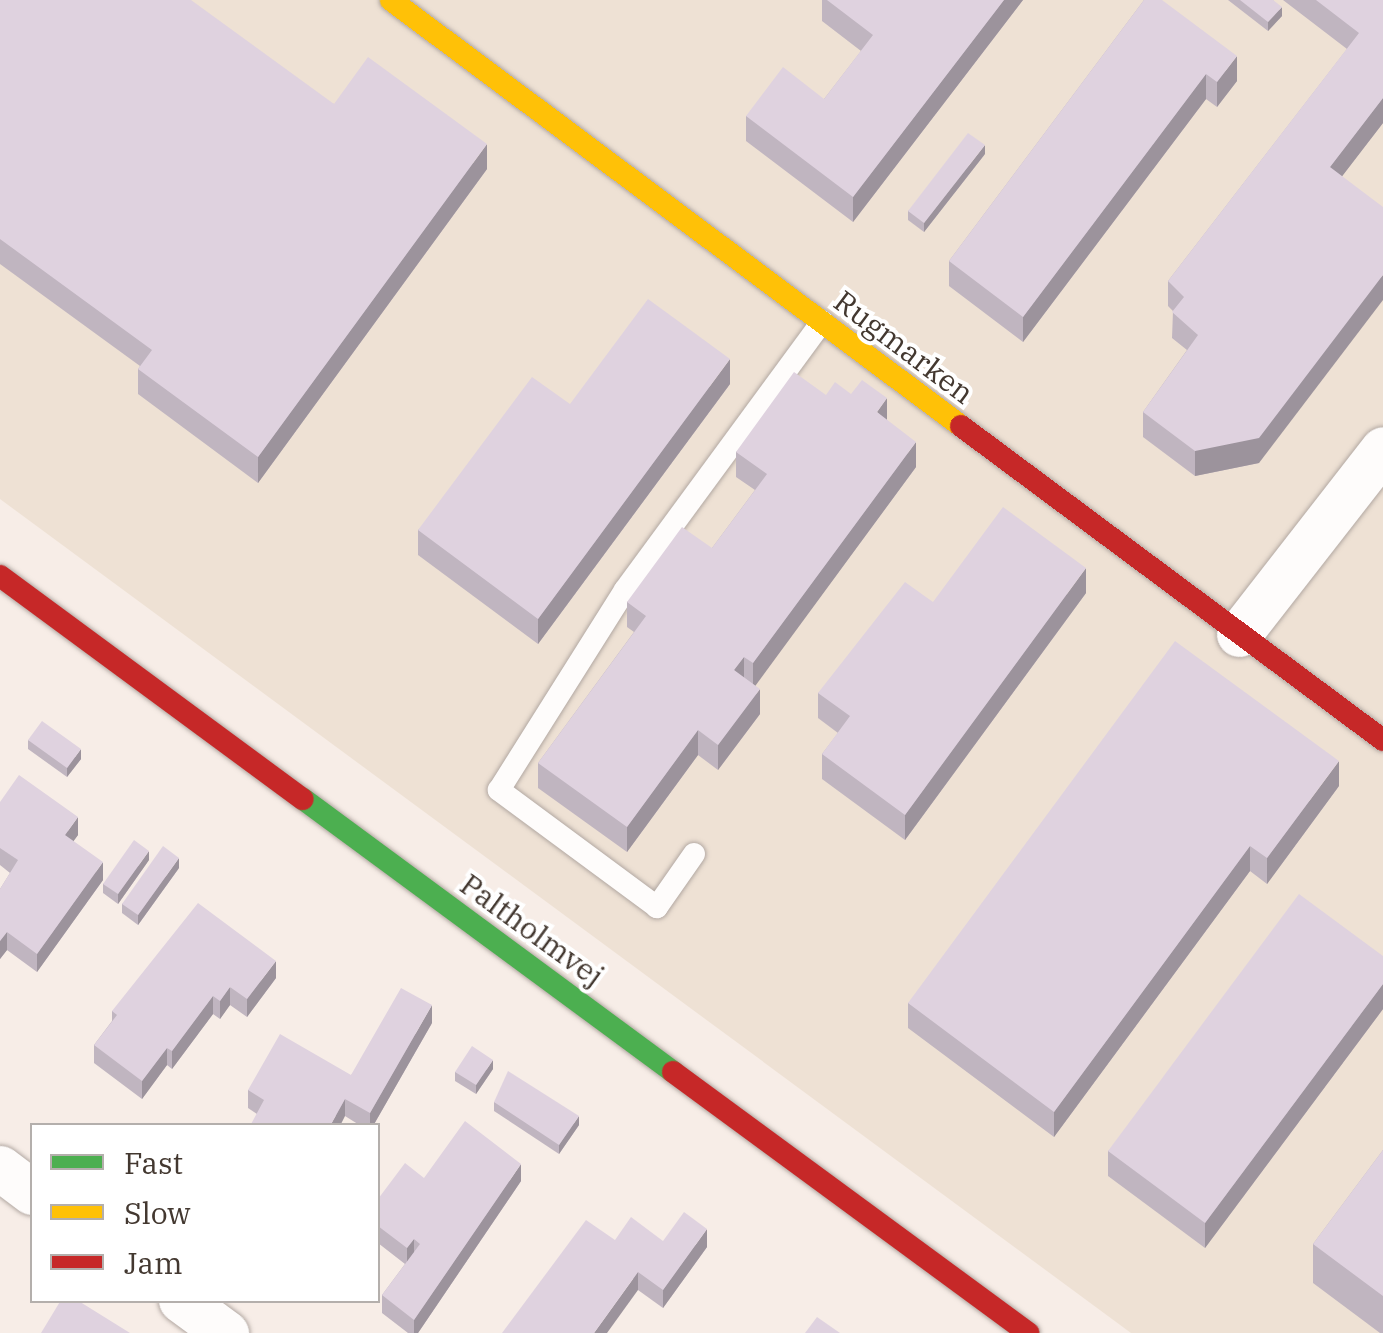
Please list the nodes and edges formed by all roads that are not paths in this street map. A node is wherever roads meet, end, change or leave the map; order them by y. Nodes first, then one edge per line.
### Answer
1 (391, 0) edge
2 (822, 322) junction
3 (1383, 449) edge
4 (0, 576) edge
5 (1239, 634) junction
6 (1383, 740) edge
7 (694, 854) dead end
8 (0, 1168) edge
9 (30, 1190) edge
10 (186, 1303) edge
11 (226, 1333) edge
12 (1028, 1333) edge

1 - 2 street, Rugmarken
2 - 5 street, Rugmarken
2 - 7 lane
3 - 5 street
4 - 12 street, Paltholmvej
5 - 6 street, Rugmarken
8 - 9 street
10 - 11 street

